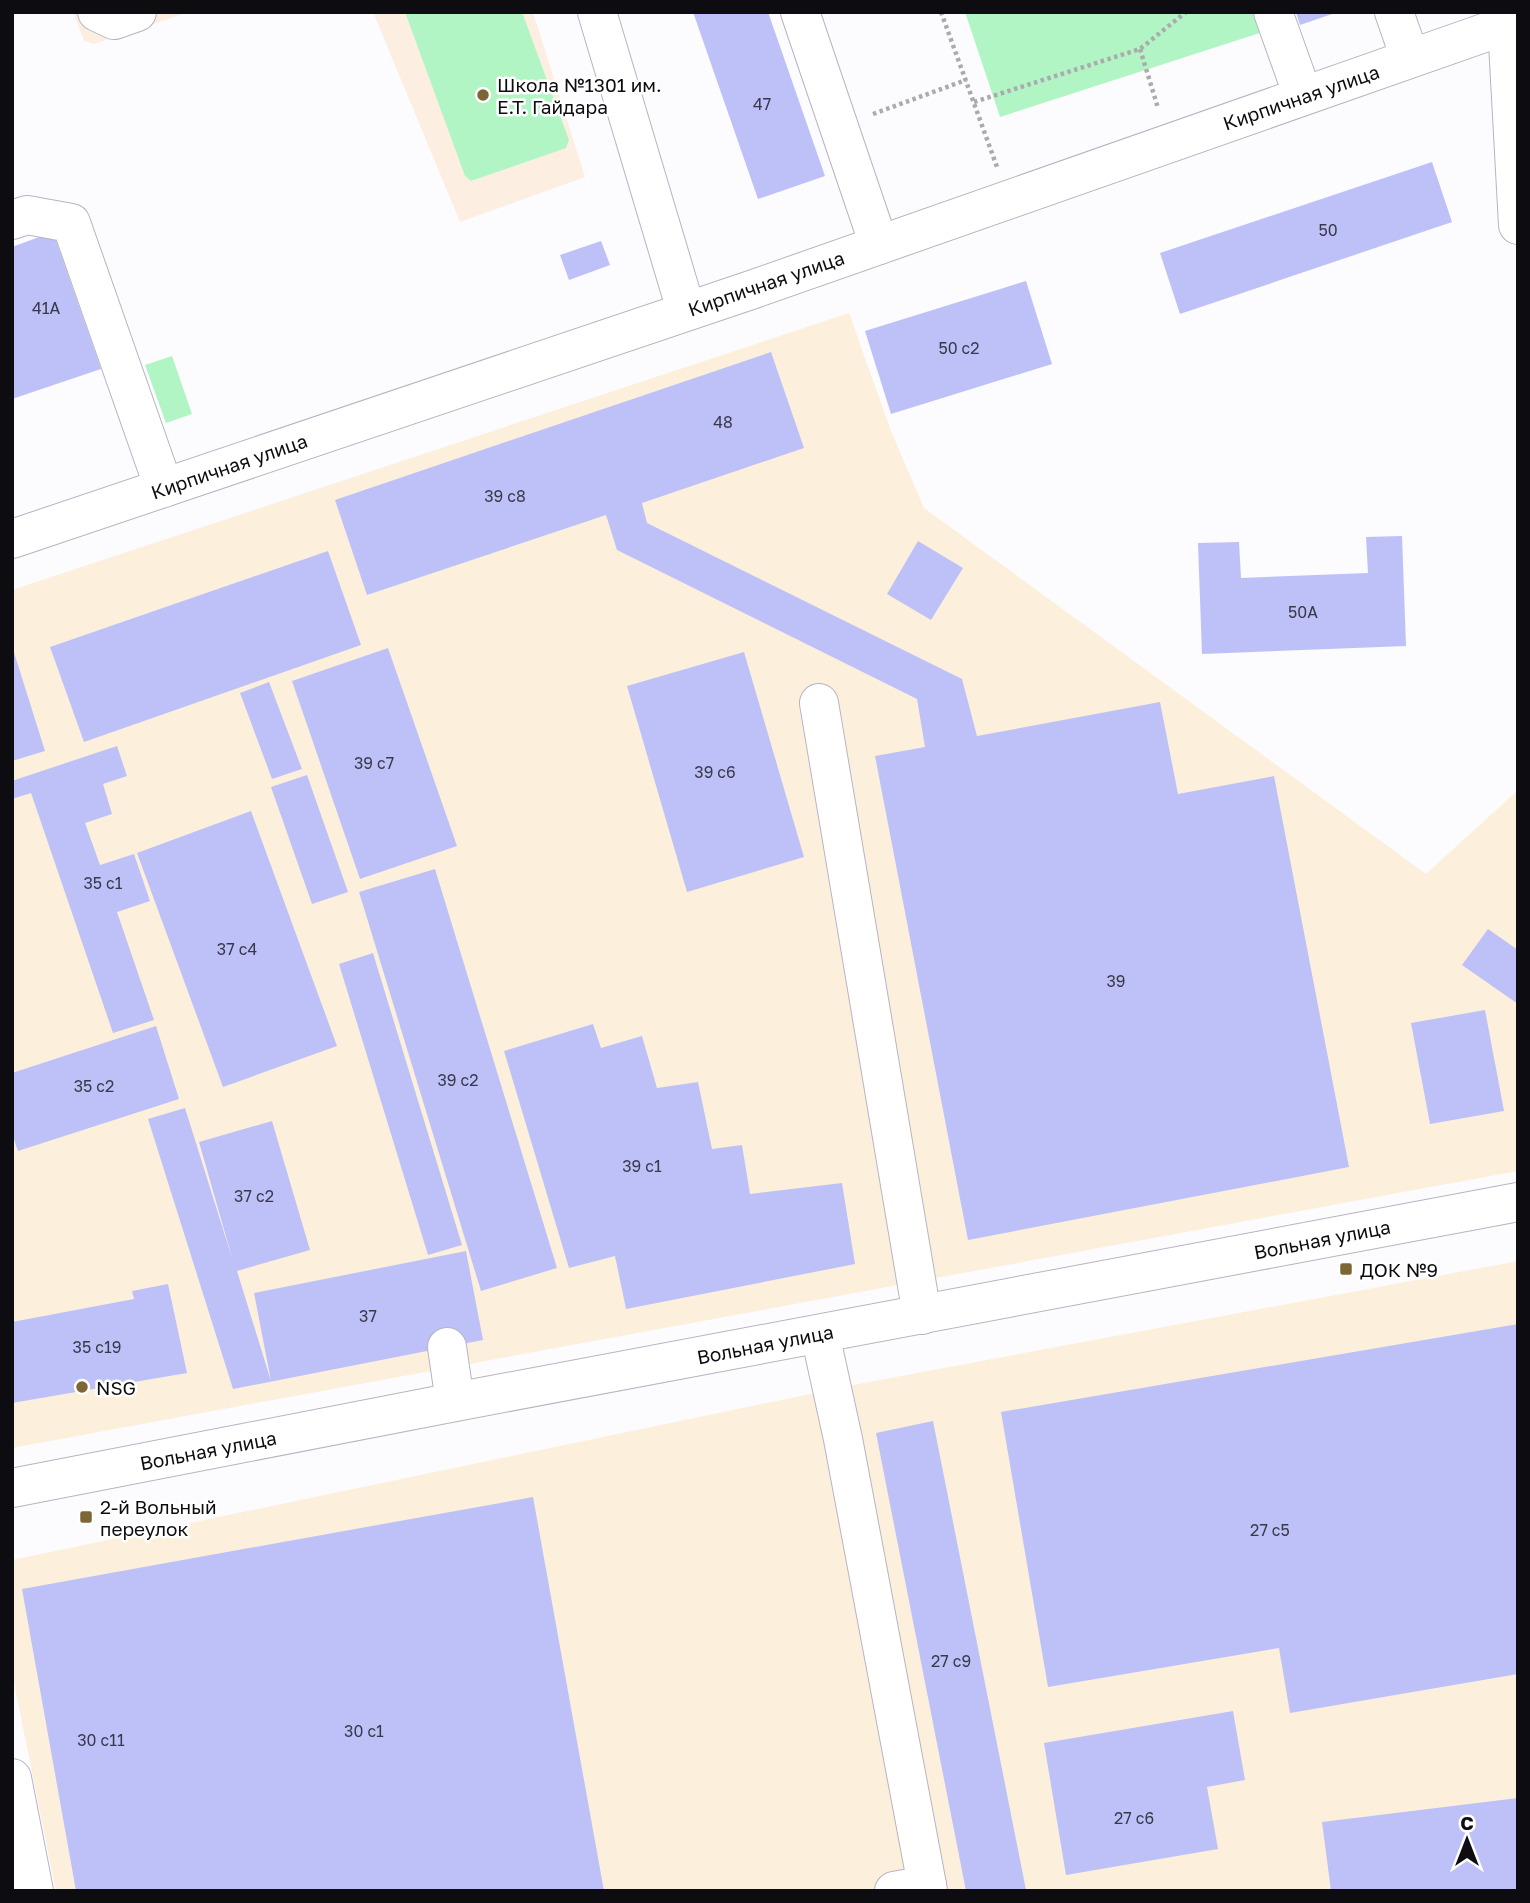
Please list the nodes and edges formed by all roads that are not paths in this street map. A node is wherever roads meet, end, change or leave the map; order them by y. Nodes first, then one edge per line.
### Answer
1 (97, 12) edge
2 (137, 12) edge
3 (597, 12) edge
4 (800, 12) edge
5 (1273, 12) edge
6 (1394, 12) edge
7 (1506, 21) edge
8 (1410, 58) junction
9 (1303, 96) junction
10 (12, 220) edge
11 (1518, 225) edge
12 (879, 245) junction
13 (686, 310) junction
14 (164, 488) junction
15 (12, 539) edge
16 (819, 703) dead end
17 (1518, 1202) edge
18 (922, 1315) junction
19 (820, 1334) junction
20 (447, 1347) dead end
21 (455, 1402) junction
22 (12, 1488) edge
23 (12, 1777) edge
24 (916, 1889) edge
25 (34, 1891) edge

1 - 2 street
3 - 13 street
4 - 12 street
5 - 9 street
6 - 8 street
7 - 8 street, Кирпичная улица
7 - 11 street
8 - 9 street, Кирпичная улица
9 - 12 street, Кирпичная улица
10 - 14 street
12 - 13 street, Кирпичная улица
13 - 14 street, Кирпичная улица
14 - 15 street, Кирпичная улица
16 - 18 street
17 - 18 street, Вольная улица
18 - 19 street, Вольная улица
19 - 21 street, Вольная улица
19 - 24 street
20 - 21 street
21 - 22 street, Вольная улица
23 - 25 street

